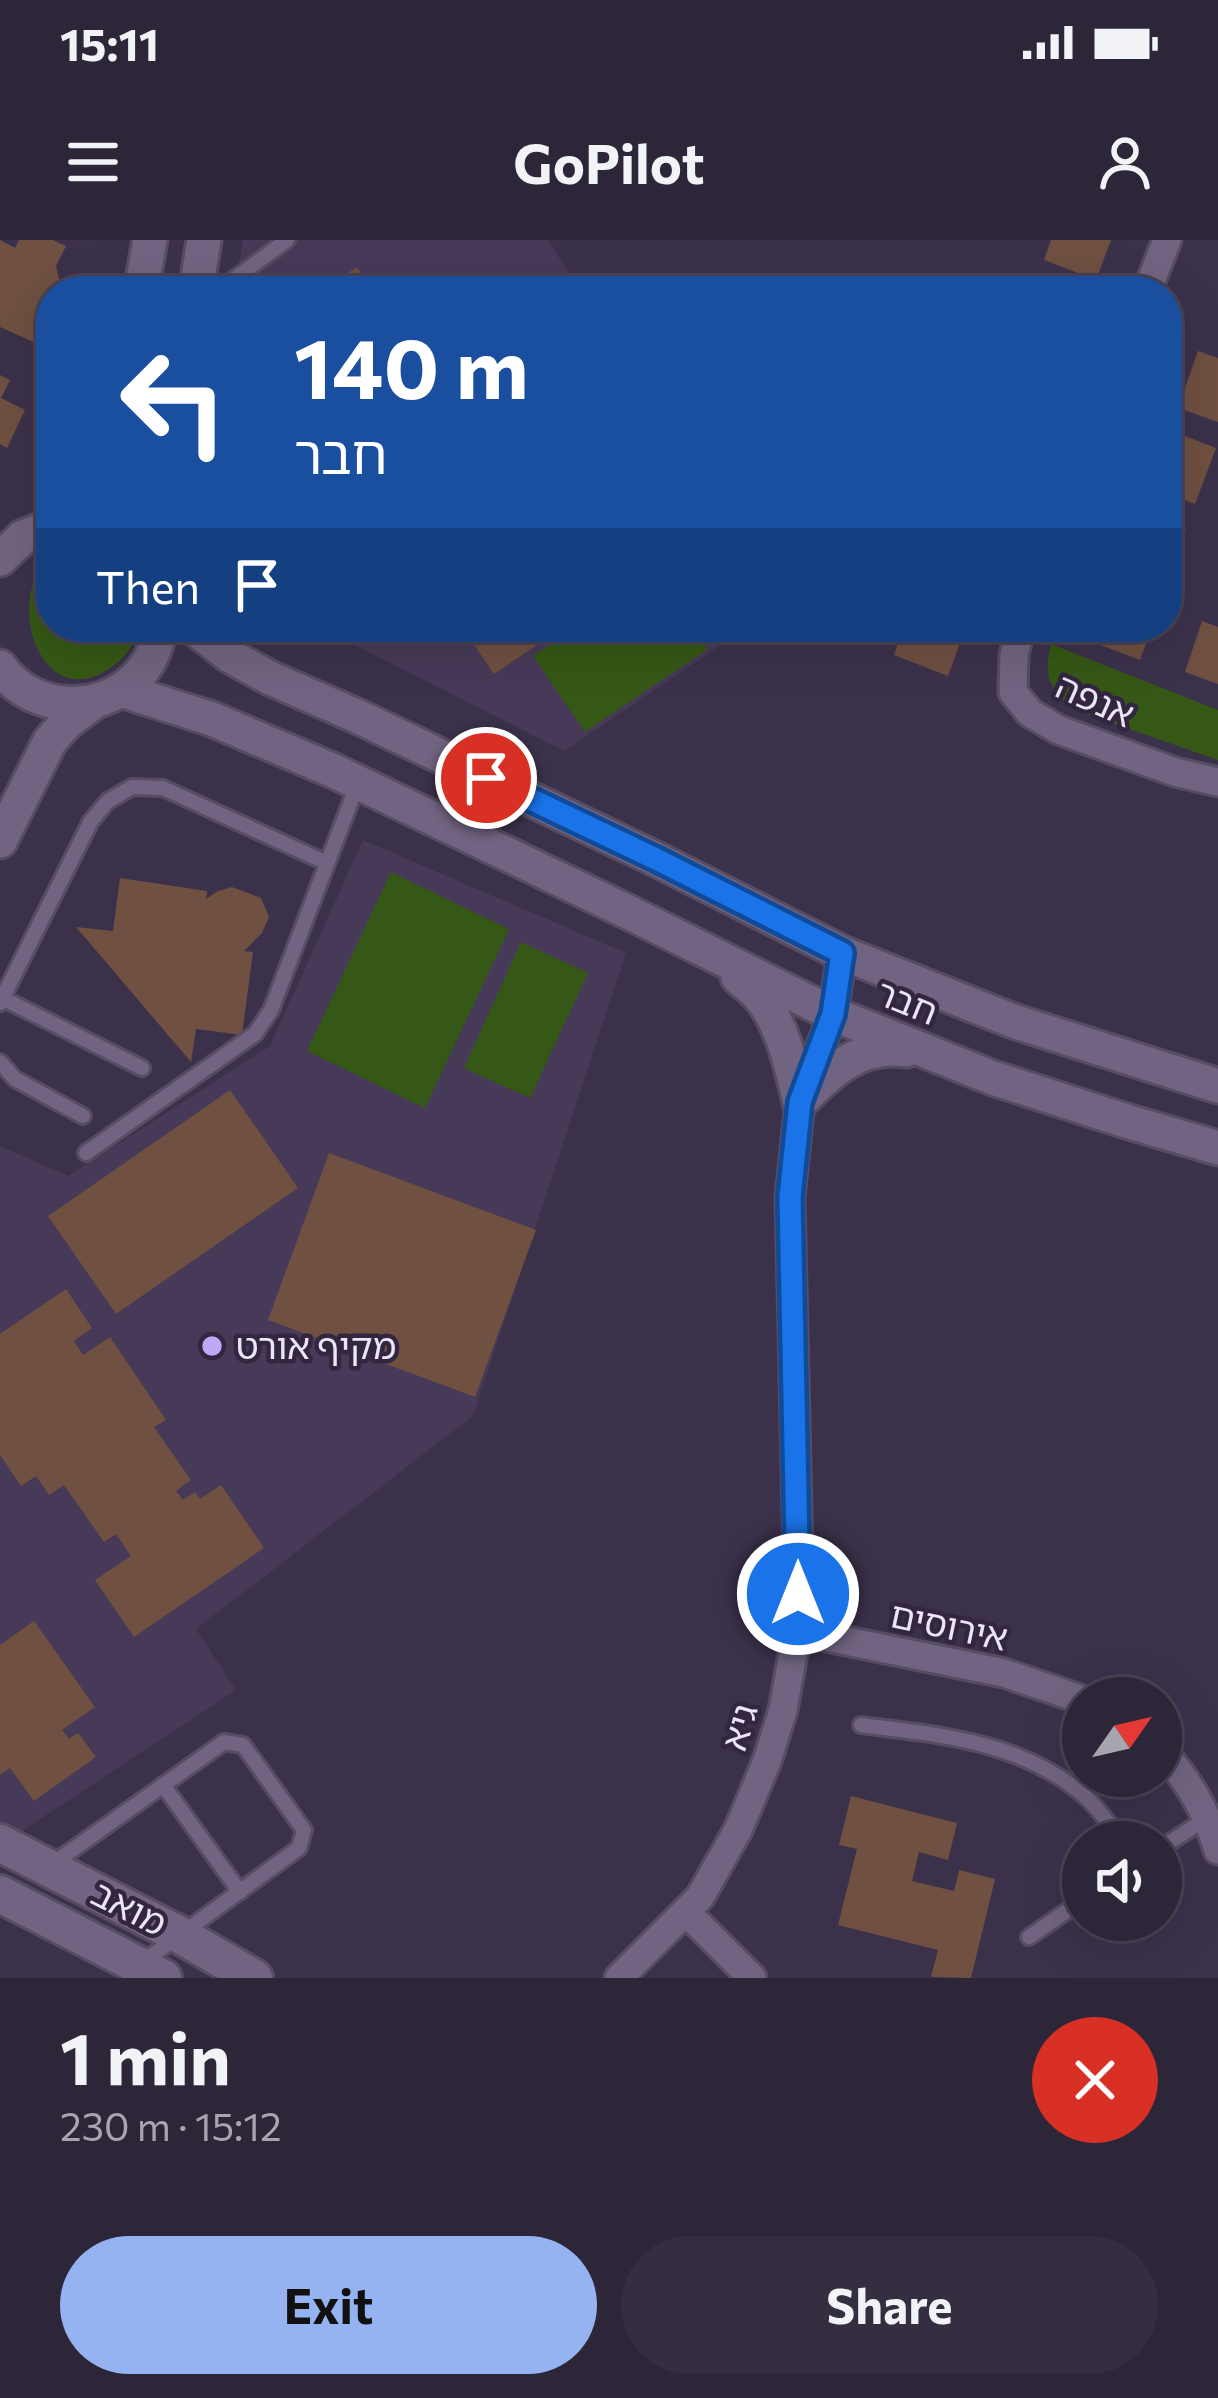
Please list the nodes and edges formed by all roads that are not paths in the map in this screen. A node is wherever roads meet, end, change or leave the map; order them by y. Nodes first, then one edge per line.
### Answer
1 (149, 240) edge
2 (204, 240) edge
3 (287, 240) edge
4 (1167, 240) edge
5 (143, 276) edge
6 (198, 276) edge
7 (238, 276) edge
8 (1154, 276) edge
9 (157, 642) edge
10 (212, 642) edge
11 (1017, 642) edge
12 (0, 667) edge
13 (108, 696) junction
14 (1218, 782) edge
15 (358, 783) junction
16 (0, 841) edge
17 (327, 863) junction
18 (842, 953) junction
19 (717, 957) junction
20 (1, 1000) edge
21 (833, 1014) junction
22 (934, 1054) junction
23 (0, 1063) edge
24 (142, 1068) dead end
25 (1218, 1085) edge
26 (800, 1102) junction
27 (83, 1116) dead end
28 (1218, 1148) edge
29 (86, 1153) dead end
30 (797, 1631) junction
31 (1062, 1693) edge
32 (861, 1724) dead end
33 (1182, 1774) edge
34 (163, 1785) junction
35 (1208, 1816) junction
36 (1107, 1821) edge
37 (1182, 1834) edge
38 (0, 1843) edge
39 (1218, 1850) edge
40 (48, 1867) junction
41 (239, 1892) junction
42 (0, 1894) edge
43 (686, 1912) junction
44 (1062, 1914) edge
45 (180, 1935) junction
46 (1029, 1936) dead end
47 (151, 1971) edge
48 (254, 1978) edge
49 (619, 1978) edge
50 (752, 1978) edge

1 - 5 street
2 - 6 street
3 - 7 lane
4 - 8 street
9 - 13 street
10 - 18 street, חבר
11 - 14 street, אנפה
12 - 13 street, חבר
13 - 15 street, חבר
13 - 16 street
15 - 17 lane
15 - 19 street, חבר
17 - 20 lane
17 - 29 lane
18 - 21 street, גיא
18 - 25 street, חבר
19 - 21 street, חבר
19 - 26 street
20 - 24 lane
21 - 22 street, חבר
21 - 26 street, גיא
22 - 26 street
22 - 28 street, חבר
23 - 27 lane
26 - 30 street, גיא
30 - 31 street, אירוסים
30 - 43 street, גיא
32 - 36 lane
33 - 35 street
34 - 40 lane
34 - 41 lane
34 - 41 lane
35 - 37 lane
35 - 39 street
38 - 40 main road, מואב
40 - 45 main road, מואב
41 - 45 lane
42 - 47 main road, מואב
43 - 49 street, גיא
43 - 50 street
44 - 46 lane
45 - 47 lane
45 - 48 main road, מואב

